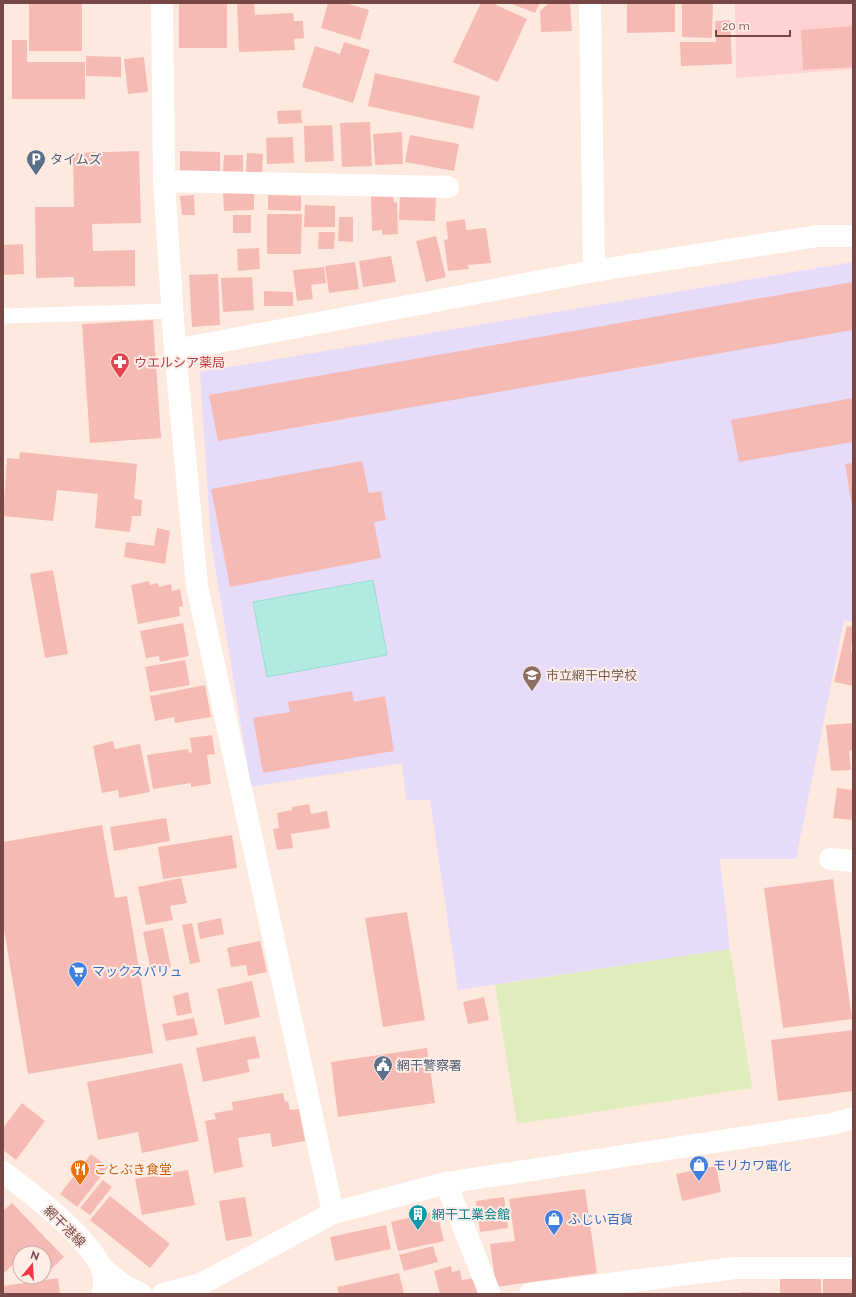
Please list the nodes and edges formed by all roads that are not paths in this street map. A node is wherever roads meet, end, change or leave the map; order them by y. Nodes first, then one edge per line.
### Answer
1 (162, 3) edge
2 (590, 3) edge
3 (164, 181) junction
4 (448, 187) dead end
5 (853, 236) edge
6 (594, 271) junction
7 (173, 311) junction
8 (3, 316) edge
9 (175, 350) junction
10 (830, 859) dead end
11 (853, 861) edge
12 (853, 1118) edge
13 (3, 1172) edge
14 (446, 1183) junction
15 (333, 1213) junction
16 (102, 1268) junction
17 (853, 1268) edge
18 (103, 1294) edge
19 (141, 1294) edge
20 (164, 1294) edge
21 (490, 1294) edge
22 (530, 1294) edge

1 - 3 street
2 - 6 street
3 - 4 street
3 - 7 street
5 - 6 street
6 - 9 street
7 - 8 lane
7 - 9 street
9 - 15 street
10 - 11 street
12 - 14 street
13 - 16 street, 網干港線
14 - 15 street
14 - 21 street
15 - 20 street
16 - 18 street
16 - 19 street, 網干港線
17 - 22 street

